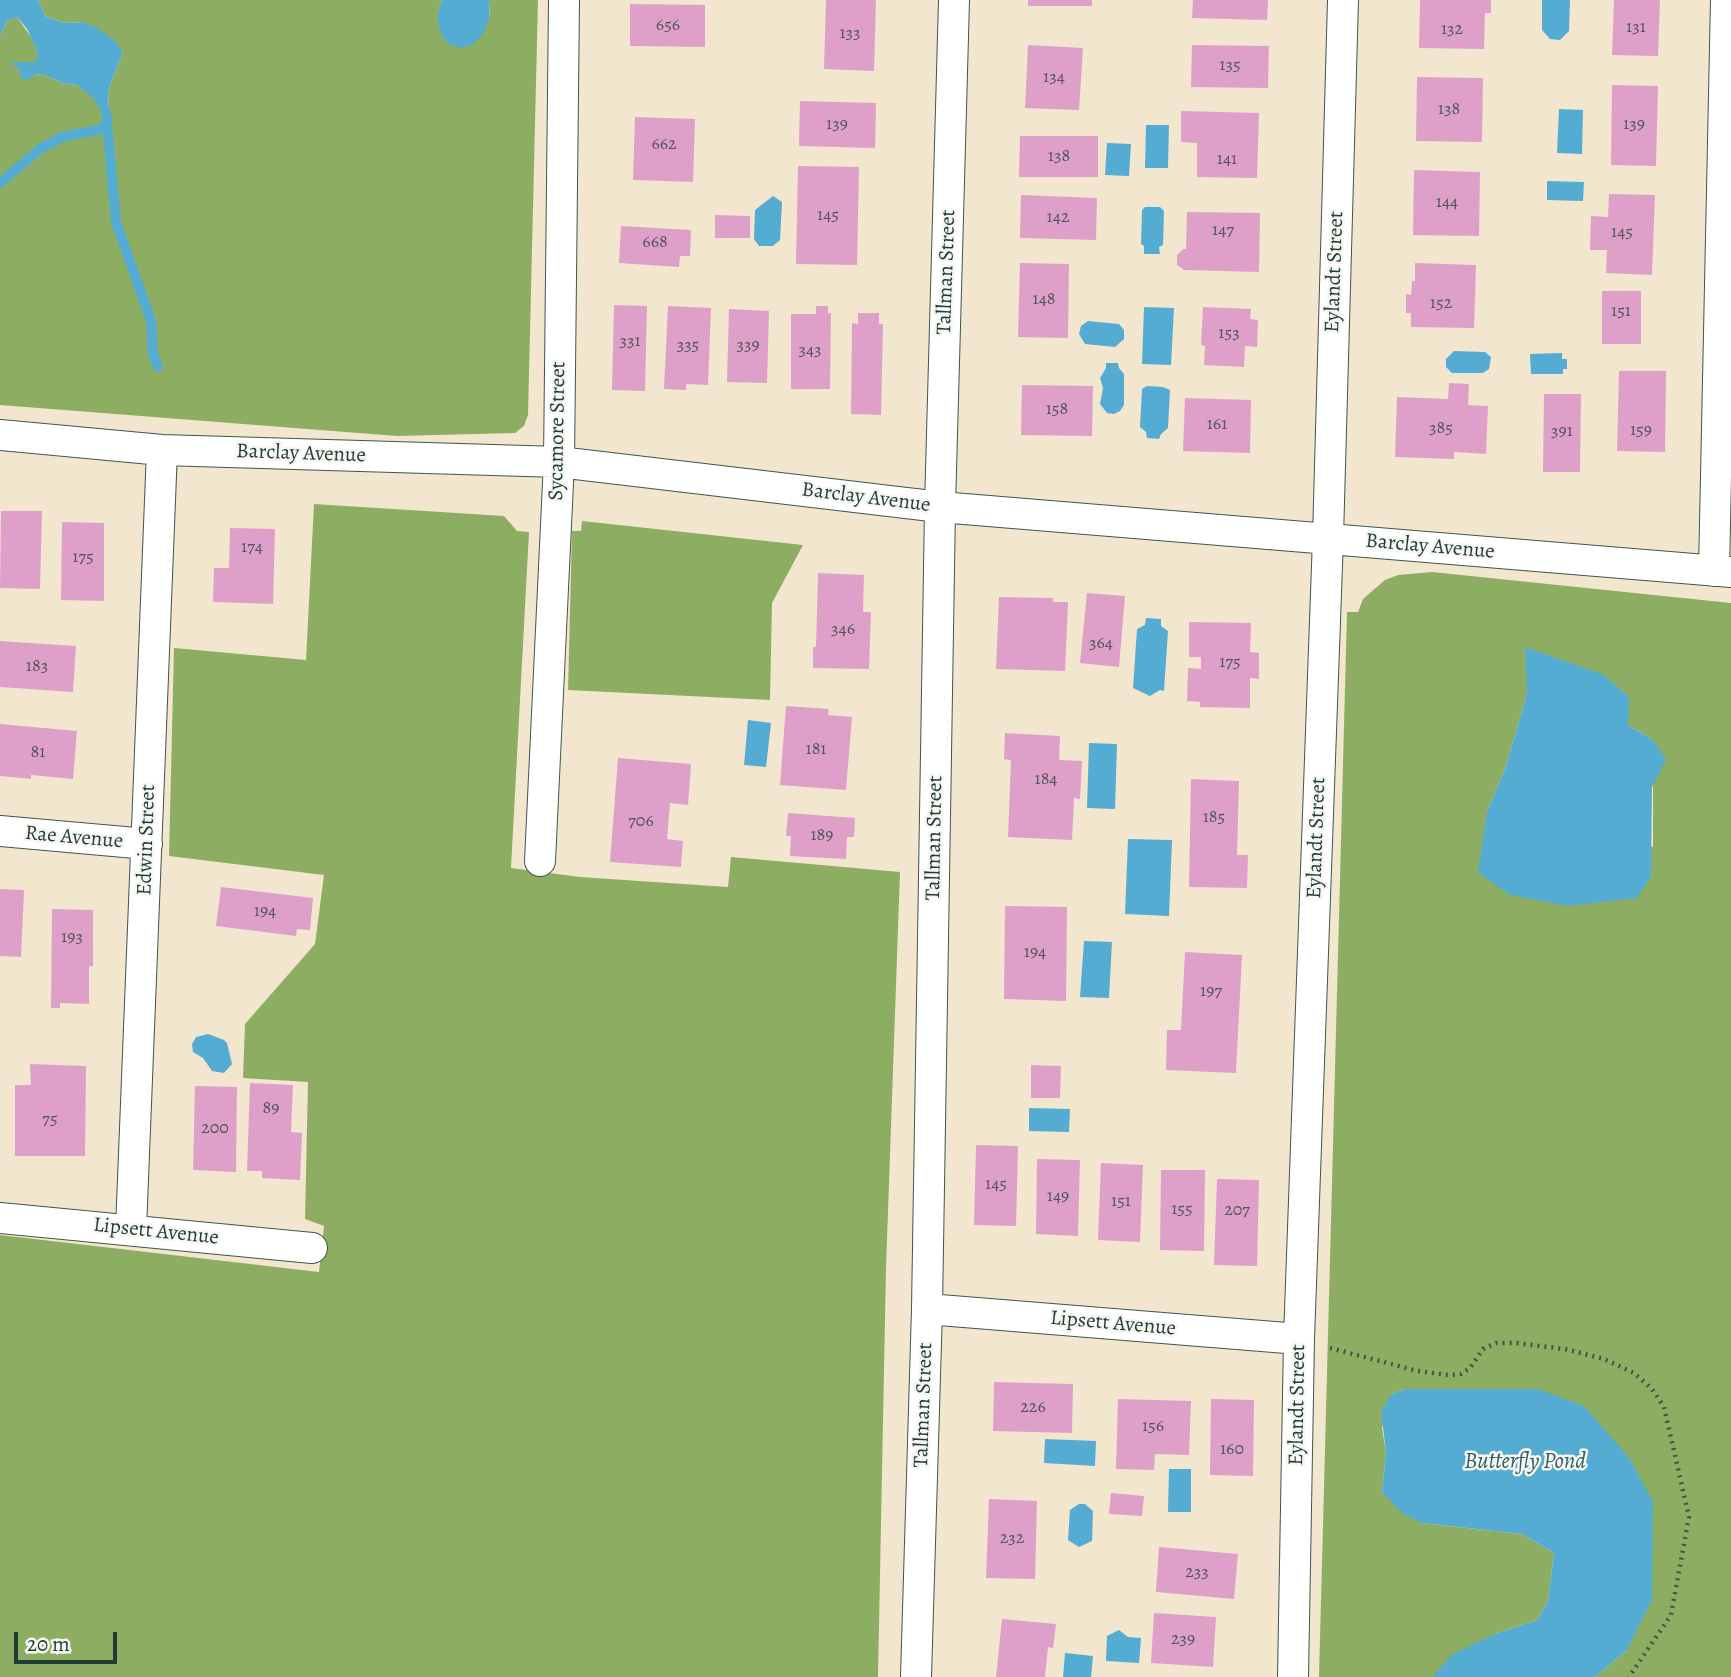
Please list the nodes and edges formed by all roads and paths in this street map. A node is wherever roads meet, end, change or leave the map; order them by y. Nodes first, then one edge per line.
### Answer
1 (564, 0) edge
2 (954, 0) edge
3 (1343, 0) edge
4 (1726, 0) edge
5 (0, 435) edge
6 (162, 450) junction
7 (559, 462) junction
8 (940, 507) junction
9 (1328, 538) junction
10 (1722, 572) edge
11 (0, 831) edge
12 (147, 844) junction
13 (540, 861) dead end
14 (0, 1218) edge
15 (131, 1229) junction
16 (312, 1248) dead end
17 (927, 1309) junction
18 (1299, 1339) junction
19 (916, 1677) edge
20 (1293, 1677) edge
21 (1629, 1677) edge

1 - 7 street, Sycamore Street
2 - 8 street, Tallman Street
3 - 9 street, Eylandt Street
4 - 10 street
5 - 6 street, Barclay Avenue
6 - 7 street, Barclay Avenue
6 - 12 street, Edwin Street
7 - 8 street, Barclay Avenue
7 - 13 street, Sycamore Street
8 - 9 street, Barclay Avenue
8 - 17 street, Tallman Street
9 - 10 street, Barclay Avenue
9 - 18 street, Eylandt Street
11 - 12 street, Rae Avenue
12 - 15 street, Edwin Street
14 - 15 street, Lipsett Avenue
15 - 16 street, Lipsett Avenue
17 - 18 street, Lipsett Avenue
17 - 19 street, Tallman Street
18 - 20 street, Eylandt Street
18 - 21 path

